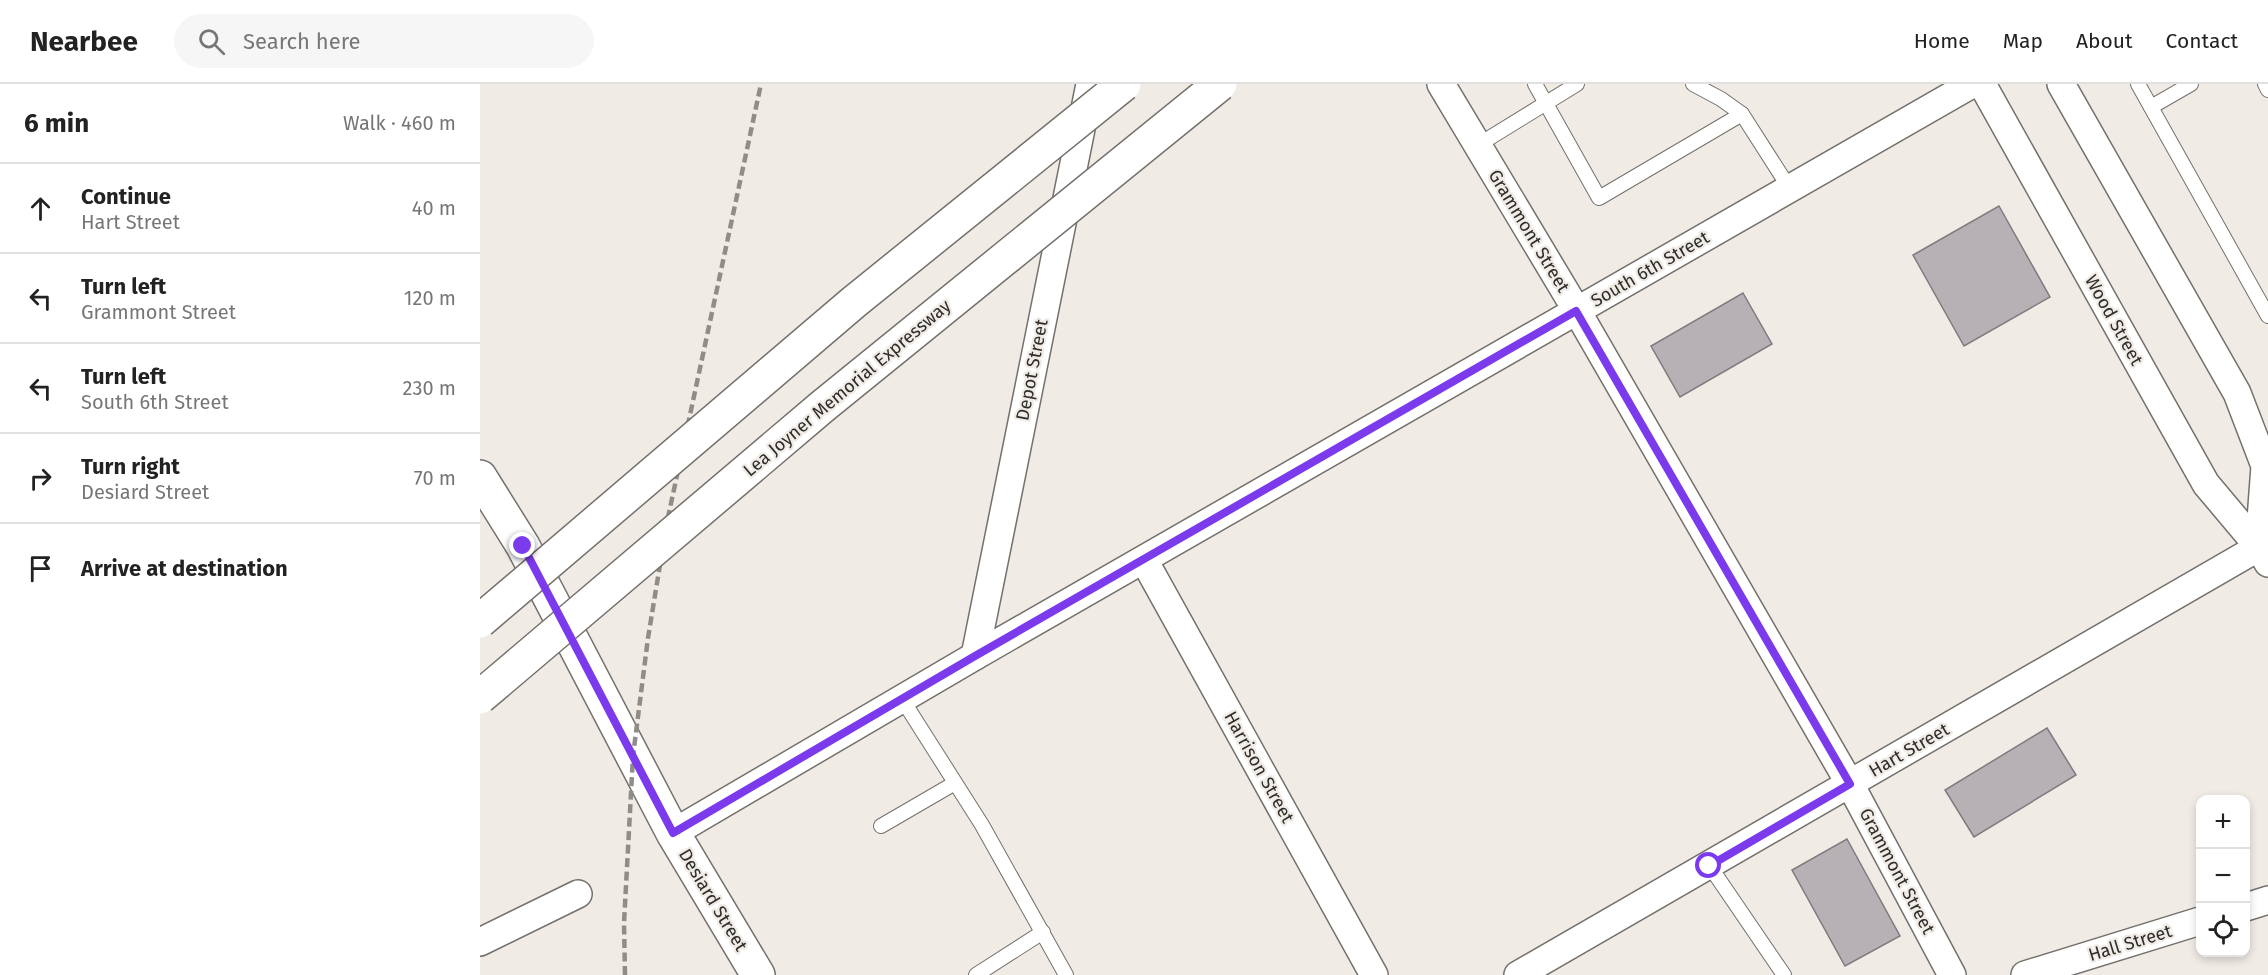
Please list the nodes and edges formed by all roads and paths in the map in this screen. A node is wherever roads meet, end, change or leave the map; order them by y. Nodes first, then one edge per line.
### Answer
1 (1090, 84) edge
2 (1124, 84) edge
3 (1220, 84) edge
4 (1441, 84) edge
5 (1535, 84) edge
6 (1693, 84) edge
7 (1972, 84) edge
8 (1982, 84) edge
9 (2061, 84) edge
10 (2138, 84) edge
11 (2191, 84) edge
12 (2265, 84) edge
13 (1572, 86) edge
14 (2268, 90) edge
15 (1546, 104) junction
16 (2151, 107) junction
17 (1742, 114) junction
18 (1478, 145) junction
19 (1790, 189) junction
20 (1576, 311) junction
21 (2268, 316) edge
22 (480, 477) edge
23 (2265, 551) edge
24 (1144, 560) junction
25 (480, 621) edge
26 (975, 656) junction
27 (480, 697) edge
28 (902, 699) junction
29 (955, 783) junction
30 (1850, 784) junction
31 (881, 826) dead end
32 (673, 833) junction
33 (1709, 866) junction
34 (578, 894) dead end
35 (2268, 900) edge
36 (2250, 906) edge
37 (2196, 922) edge
38 (1043, 932) junction
39 (480, 942) edge
40 (758, 975) edge
41 (976, 975) edge
42 (1066, 975) edge
43 (1374, 975) edge
44 (1518, 975) edge
45 (1784, 975) edge
46 (1952, 975) edge
47 (2025, 975) edge

1 - 26 street, Depot Street
2 - 25 main road, bridge
3 - 27 main road, Lea Joyner Memorial Expressway, bridge
4 - 18 street, Grammont Street
5 - 15 lane
6 - 17 lane
7 - 19 street, South 6th Street
8 - 23 street, Wood Street
9 - 23 street
10 - 16 lane
11 - 16 lane
12 - 14 lane
13 - 15 lane
15 - 17 lane
15 - 18 lane
16 - 21 lane
17 - 19 lane
18 - 20 street, Grammont Street
19 - 20 street, South 6th Street
20 - 24 street, South 6th Street
20 - 30 street, Grammont Street
22 - 32 main road, Desiard Street
23 - 30 street, Hart Street
24 - 26 street, South 6th Street
24 - 43 street, Harrison Street
26 - 28 street, South 6th Street
28 - 29 lane
28 - 32 street, South 6th Street
29 - 31 lane
29 - 38 lane
30 - 33 street, Hart Street
30 - 46 street, Grammont Street
32 - 40 main road, Desiard Street
33 - 44 street, Hart Street
33 - 45 lane
34 - 39 street
35 - 36 street
37 - 47 street, Hall Street
38 - 41 lane
38 - 42 lane

